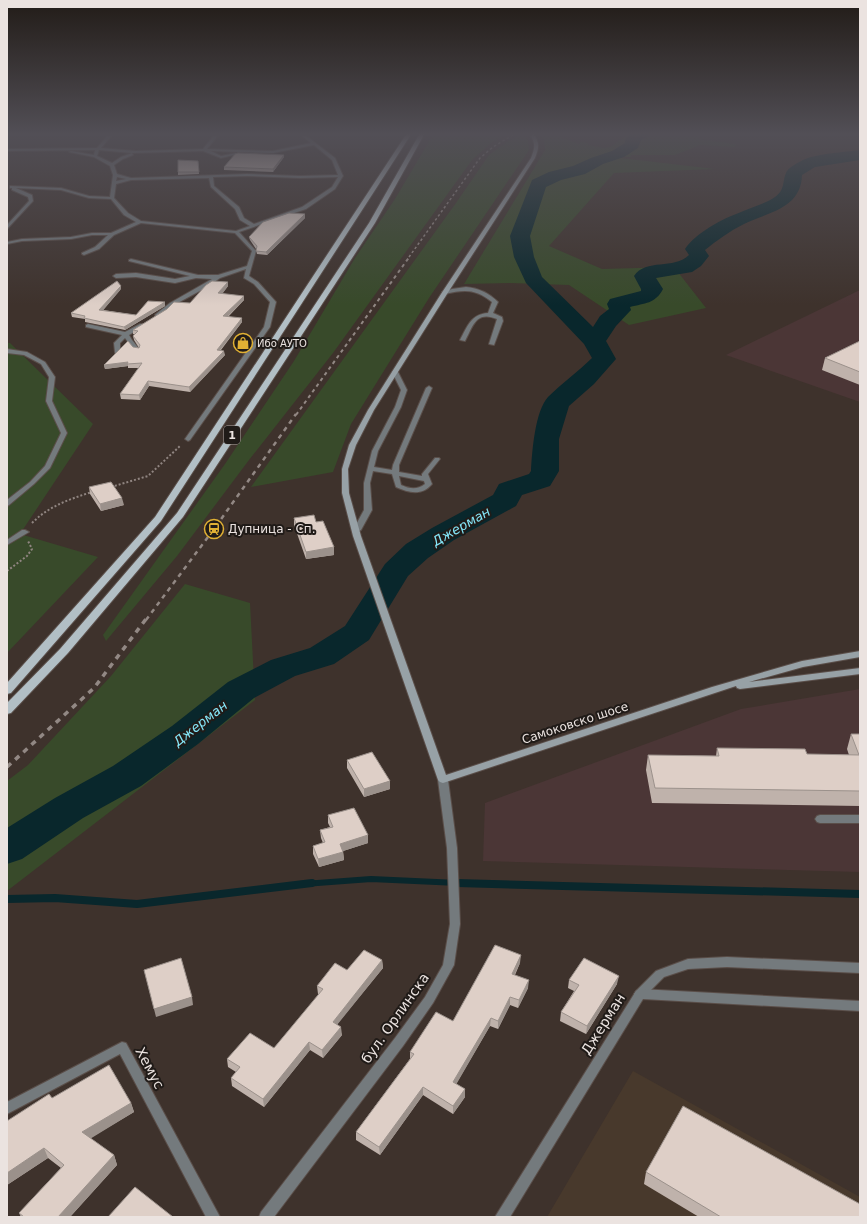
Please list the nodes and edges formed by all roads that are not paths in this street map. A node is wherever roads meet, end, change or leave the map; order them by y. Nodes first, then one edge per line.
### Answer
1 (16, 190) edge
2 (65, 190) edge
3 (113, 190) edge
4 (217, 190) edge
5 (331, 190) edge
6 (373, 190) edge
7 (390, 190) edge
8 (512, 190) edge
9 (112, 198) junction
10 (140, 222) junction
11 (252, 226) junction
12 (7, 228) edge
13 (236, 232) junction
14 (112, 234) junction
15 (7, 243) edge
16 (84, 254) dead end
17 (131, 260) dead end
18 (248, 267) junction
19 (116, 276) dead end
20 (198, 277) junction
21 (218, 277) junction
22 (175, 280) junction
23 (156, 281) dead end
24 (445, 292) junction
25 (490, 314) junction
26 (153, 318) edge
27 (148, 322) edge
28 (88, 326) edge
29 (126, 334) junction
30 (463, 340) dead end
31 (492, 344) dead end
32 (137, 350) edge
33 (7, 351) edge
34 (117, 352) edge
35 (395, 372) junction
36 (429, 388) dead end
37 (188, 438) road end
38 (437, 459) dead end
39 (371, 468) junction
40 (395, 473) junction
41 (427, 479) junction
42 (7, 504) edge
43 (25, 532) road end
44 (357, 534) junction
45 (7, 543) edge
46 (860, 654) edge
47 (860, 671) edge
48 (715, 689) junction
49 (7, 690) edge
50 (7, 710) edge
51 (443, 780) junction
52 (820, 819) dead end
53 (860, 819) edge
54 (860, 968) edge
55 (640, 994) junction
56 (860, 1006) edge
57 (7, 1108) edge
58 (213, 1217) edge
59 (266, 1217) edge
60 (502, 1217) edge

1 - 12 street
2 - 9 street
3 - 9 street
4 - 11 street
5 - 11 street
6 - 49 main road, 1
7 - 50 main road, 1
8 - 24 main road
9 - 10 street
10 - 13 street
10 - 14 street
11 - 13 street
13 - 18 street
14 - 15 street
14 - 16 street
17 - 20 street
18 - 21 street
18 - 37 street
19 - 22 street
20 - 21 street
20 - 22 street
21 - 26 street
22 - 23 street
24 - 25 street
24 - 35 main road
25 - 30 street
25 - 31 street
27 - 29 street
28 - 29 street
29 - 32 street
29 - 34 street
33 - 42 street
35 - 39 street
35 - 44 main road
36 - 40 street
38 - 41 street
39 - 40 street
39 - 44 street
40 - 41 street
40 - 41 street
43 - 45 street
44 - 51 main road
46 - 48 main road, Самоковско шосе
47 - 48 main road, Самоковско шосе
48 - 51 main road, Самоковско шосе
51 - 59 street, бул. Орлинска
52 - 53 street
54 - 55 street
55 - 56 street, Джерман
55 - 60 street, Джерман
57 - 58 street, Хемус

